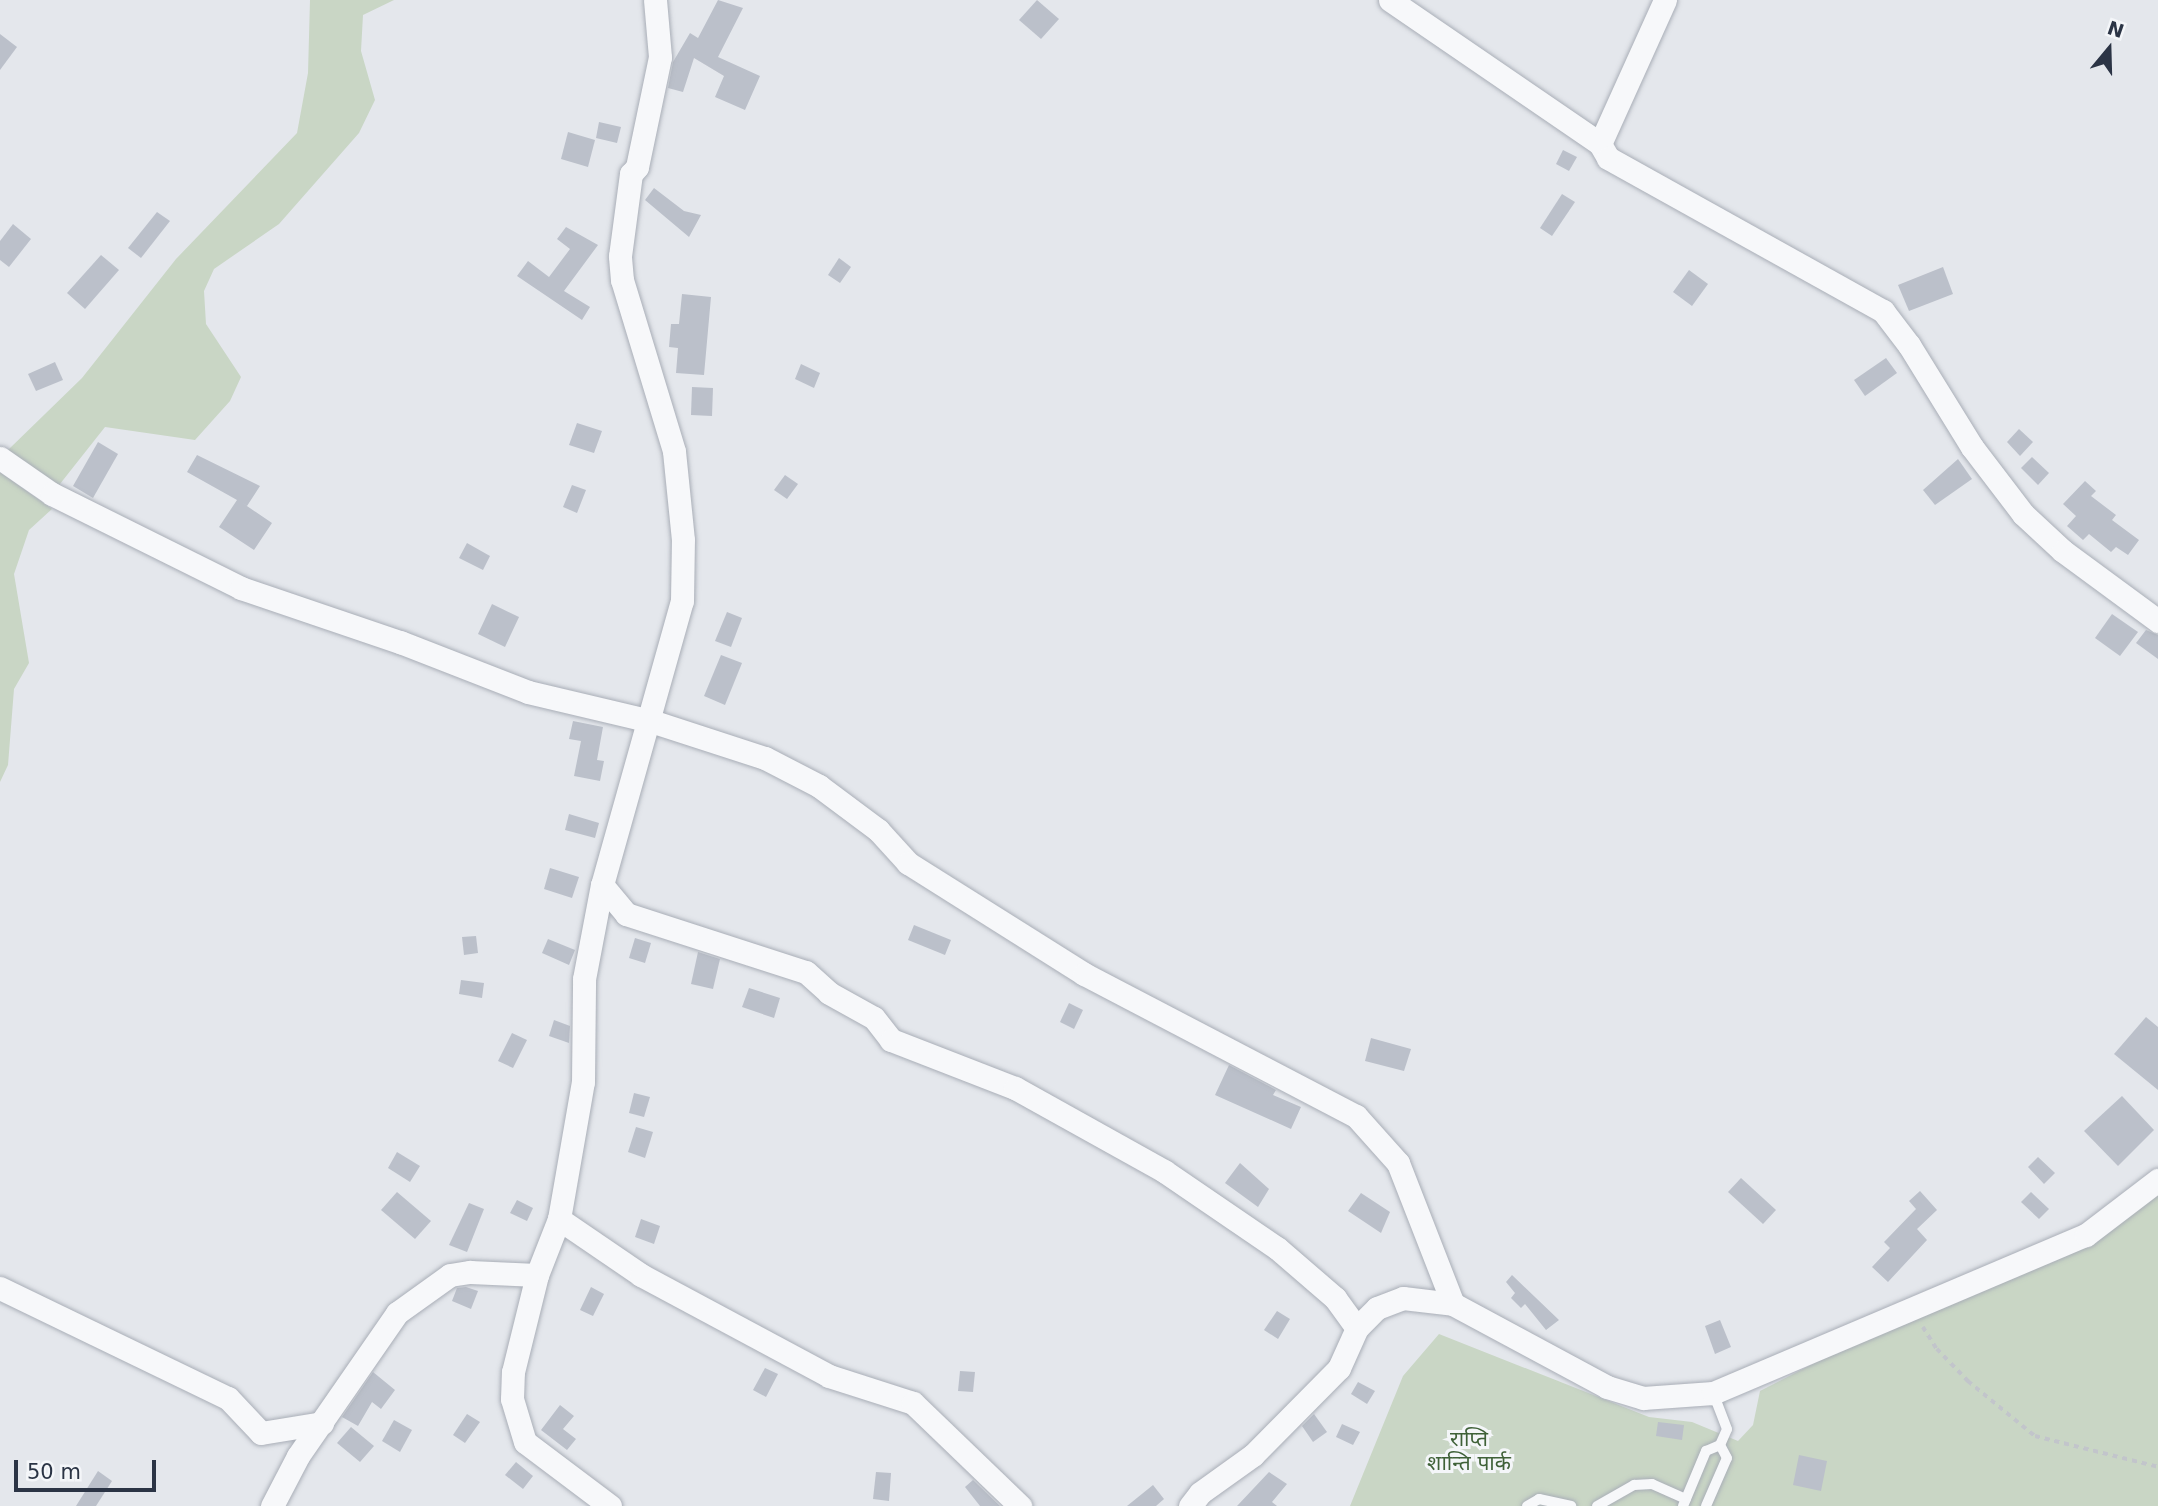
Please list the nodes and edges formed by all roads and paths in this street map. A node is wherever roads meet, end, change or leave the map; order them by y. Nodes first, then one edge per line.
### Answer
1 (655, 0) edge
2 (1390, 0) edge
3 (1665, 0) edge
4 (1600, 144) junction
5 (0, 458) edge
6 (2158, 621) edge
7 (650, 721) junction
8 (602, 885) junction
9 (2158, 1180) edge
10 (559, 1219) junction
11 (537, 1275) junction
12 (0, 1288) edge
13 (1453, 1304) junction
14 (1910, 1307) junction
15 (1357, 1328) junction
16 (1713, 1393) junction
17 (322, 1423) junction
18 (1720, 1445) junction
19 (2158, 1466) edge
20 (1685, 1503) edge
21 (272, 1506) edge
22 (610, 1506) edge
23 (1020, 1506) edge
24 (1190, 1506) edge
25 (1527, 1506) edge
26 (1571, 1506) edge
27 (1597, 1506) edge
28 (1706, 1506) edge

1 - 7 street
2 - 4 street
3 - 4 street
4 - 6 street
5 - 7 street
7 - 8 street
7 - 13 street
8 - 10 street
8 - 15 street
9 - 14 street
10 - 11 street
10 - 23 street
11 - 17 street
11 - 22 street
12 - 17 street
13 - 15 street
13 - 16 street
14 - 16 street
14 - 19 path
15 - 24 street
16 - 18 lane
17 - 21 street
18 - 20 lane
18 - 28 lane
20 - 27 lane
25 - 26 lane

